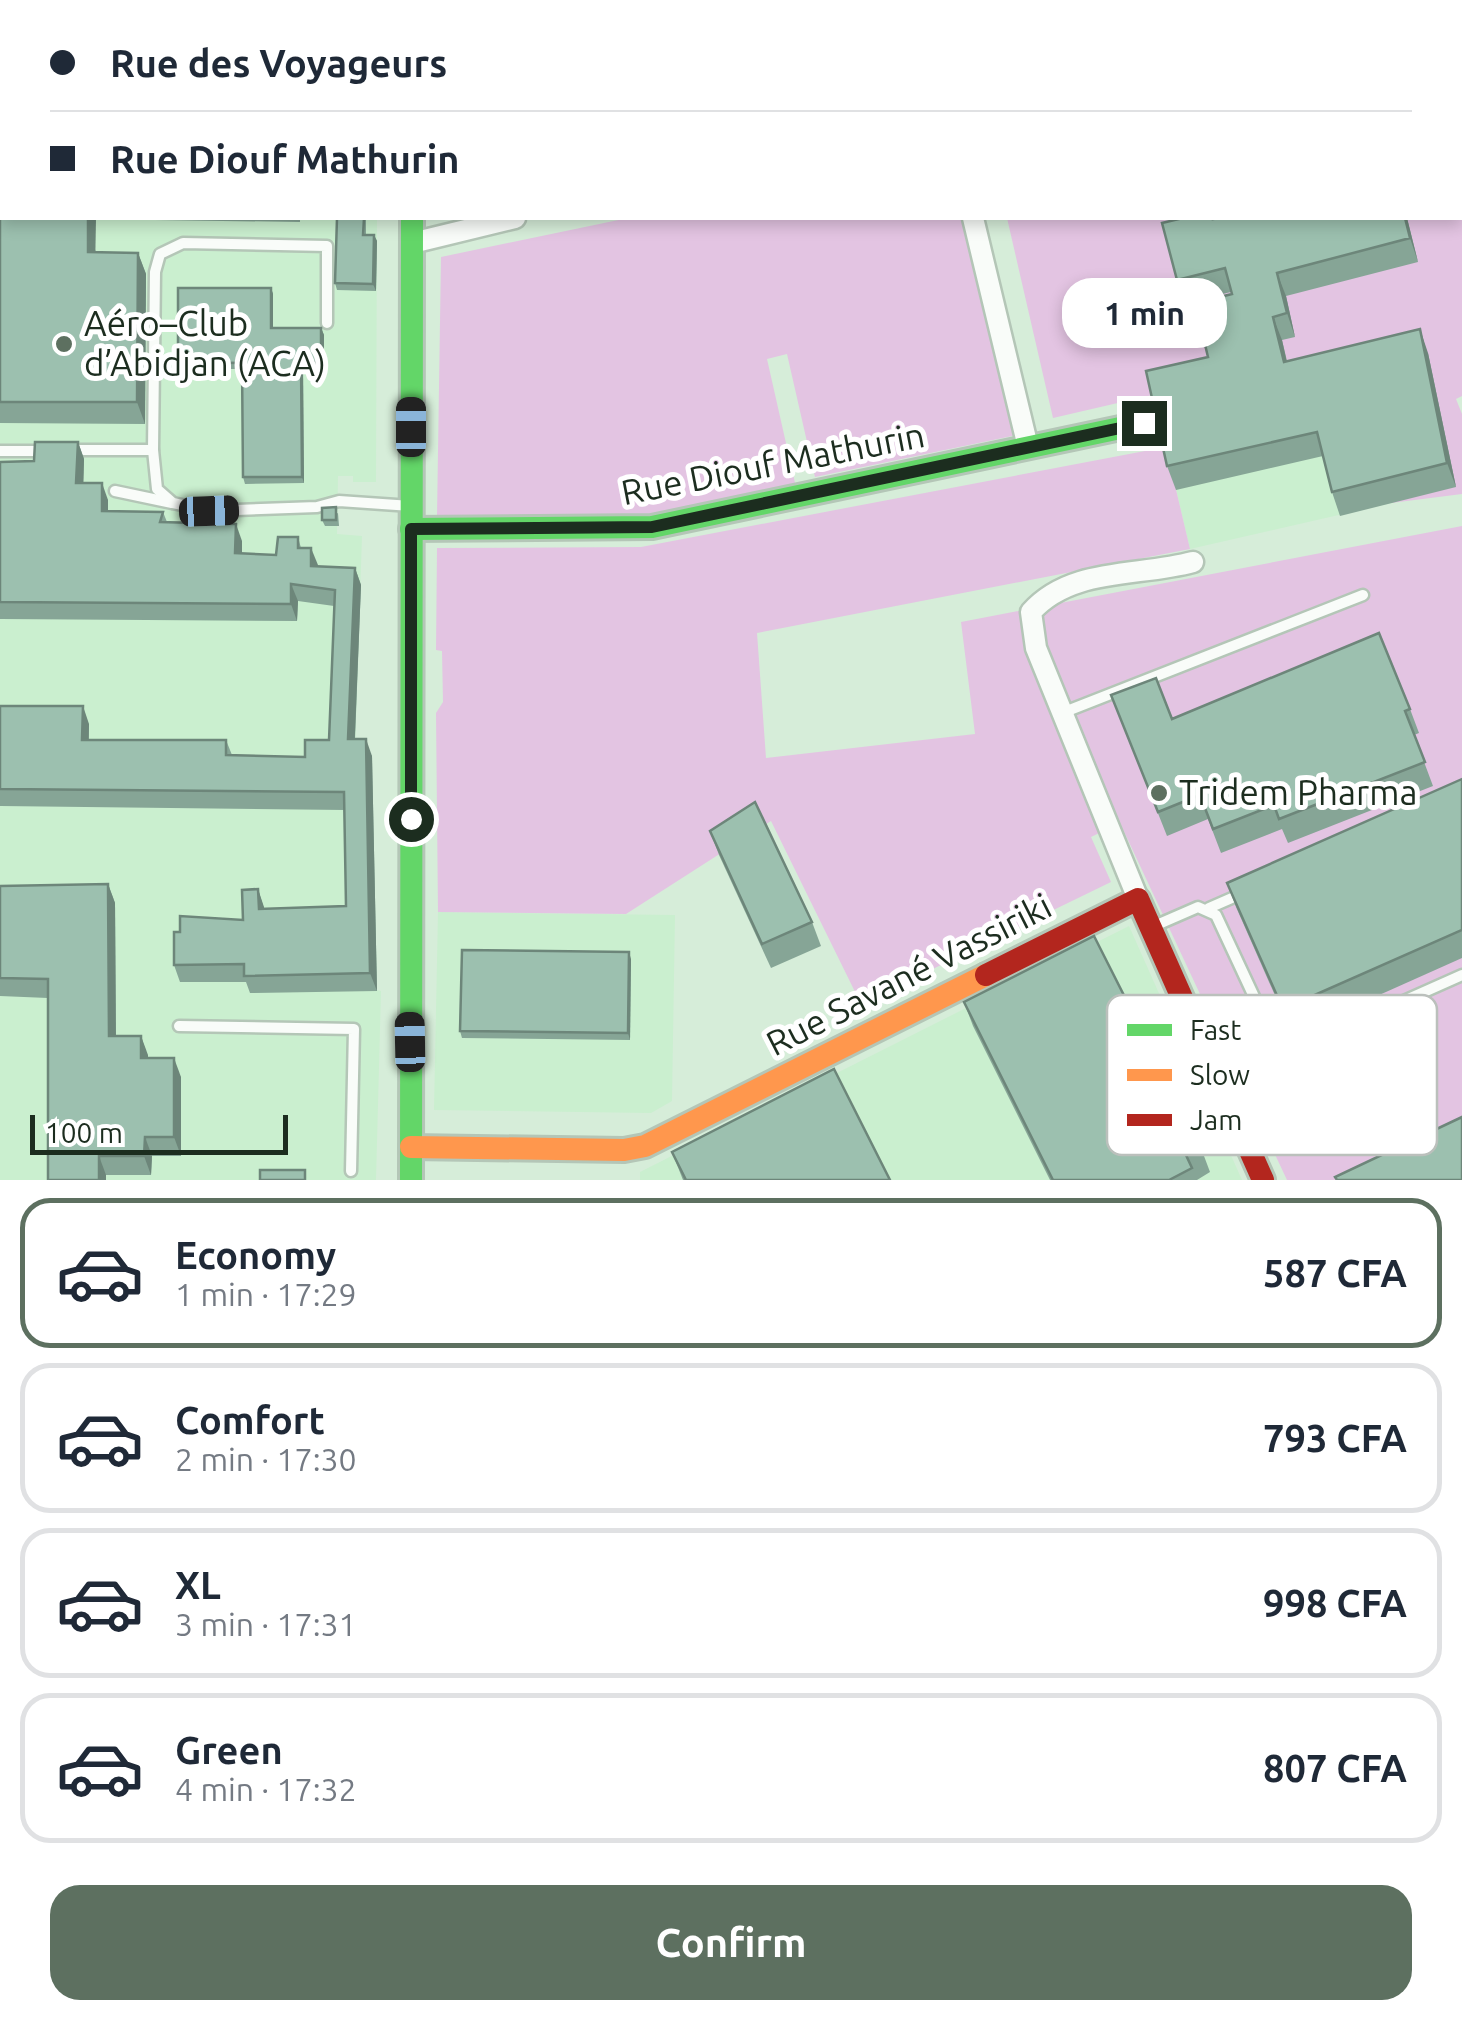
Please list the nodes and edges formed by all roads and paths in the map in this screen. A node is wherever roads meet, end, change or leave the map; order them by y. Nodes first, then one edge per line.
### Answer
1 (412, 220) edge
2 (506, 220) edge
3 (973, 220) edge
4 (412, 242) junction
5 (327, 323) dead end
6 (1144, 423) dead end
7 (1028, 447) junction
8 (152, 450) junction
9 (0, 451) edge
10 (115, 491) dead end
11 (173, 503) junction
12 (411, 517) junction
13 (1193, 562) dead end
14 (1363, 595) dead end
15 (1061, 713) junction
16 (1245, 892) edge
17 (1138, 898) junction
18 (1209, 908) junction
19 (1151, 927) junction
20 (1462, 974) edge
21 (1181, 995) edge
22 (1254, 995) edge
23 (1415, 995) edge
24 (178, 1026) dead end
25 (411, 1147) junction
26 (1252, 1155) edge
27 (351, 1171) dead end
28 (410, 1180) edge
29 (1263, 1180) edge

1 - 4 street
2 - 4 street
3 - 7 street
4 - 12 street
5 - 8 lane
6 - 7 street, Rue Diouf Mathurin
7 - 12 street, Rue Diouf Mathurin
8 - 9 lane
8 - 11 lane
10 - 11 lane
11 - 12 lane
12 - 25 street
13 - 15 street
14 - 15 lane
15 - 17 street
16 - 18 lane
17 - 19 street
17 - 25 street, Rue Savané Vassiriki
18 - 19 lane
18 - 22 lane
19 - 21 street
20 - 23 lane
24 - 27 lane
25 - 28 street
26 - 29 street

